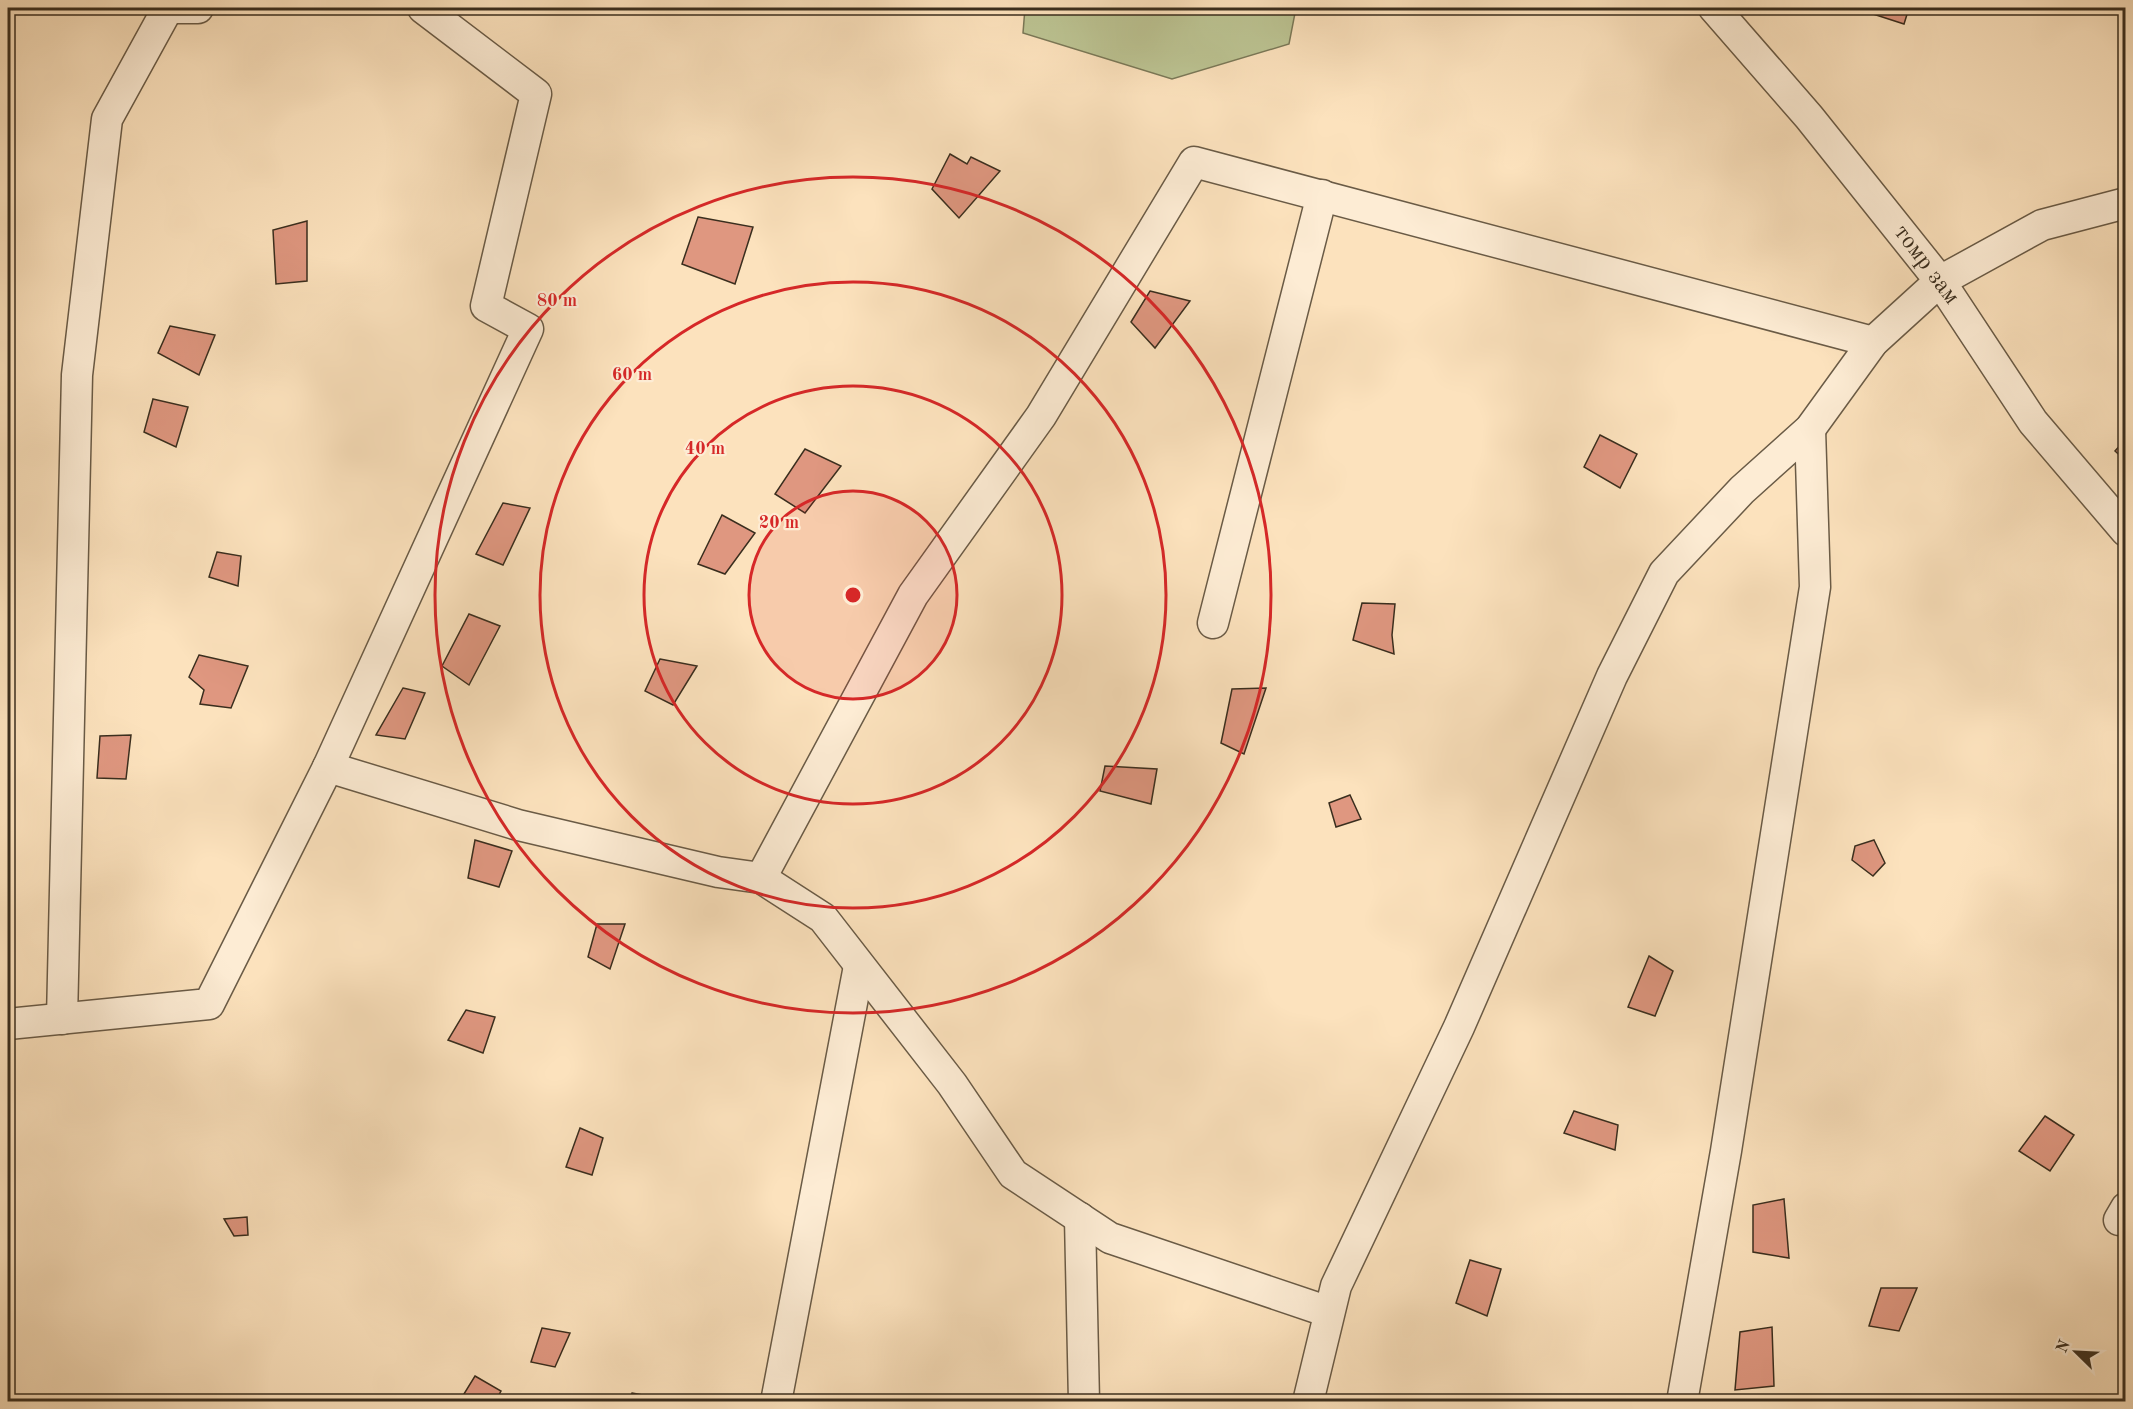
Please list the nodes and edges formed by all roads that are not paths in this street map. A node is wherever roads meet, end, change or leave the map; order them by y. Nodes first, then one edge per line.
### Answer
1 (168, 8) edge
2 (198, 8) edge
3 (423, 8) edge
4 (1714, 8) edge
5 (1322, 195) junction
6 (2126, 203) edge
7 (1940, 281) junction
8 (1873, 342) junction
9 (1810, 429) junction
10 (2126, 531) edge
11 (1214, 623) dead end
12 (328, 767) junction
13 (761, 878) junction
14 (859, 966) junction
15 (62, 1019) junction
16 (8, 1024) edge
17 (1080, 1218) junction
18 (1329, 1312) junction
19 (776, 1401) edge
20 (1084, 1401) edge
21 (1308, 1401) edge
22 (1682, 1401) edge

1 - 2 street
1 - 15 street
3 - 12 street
4 - 7 street, томр зам
5 - 8 street
5 - 11 street
5 - 13 street
6 - 7 street
7 - 8 street
7 - 10 street, томр зам
8 - 9 street
9 - 18 street
9 - 22 street
12 - 13 street
12 - 15 street
13 - 14 street
14 - 17 street
14 - 19 street
15 - 16 street
17 - 18 street
17 - 20 street
18 - 21 street

